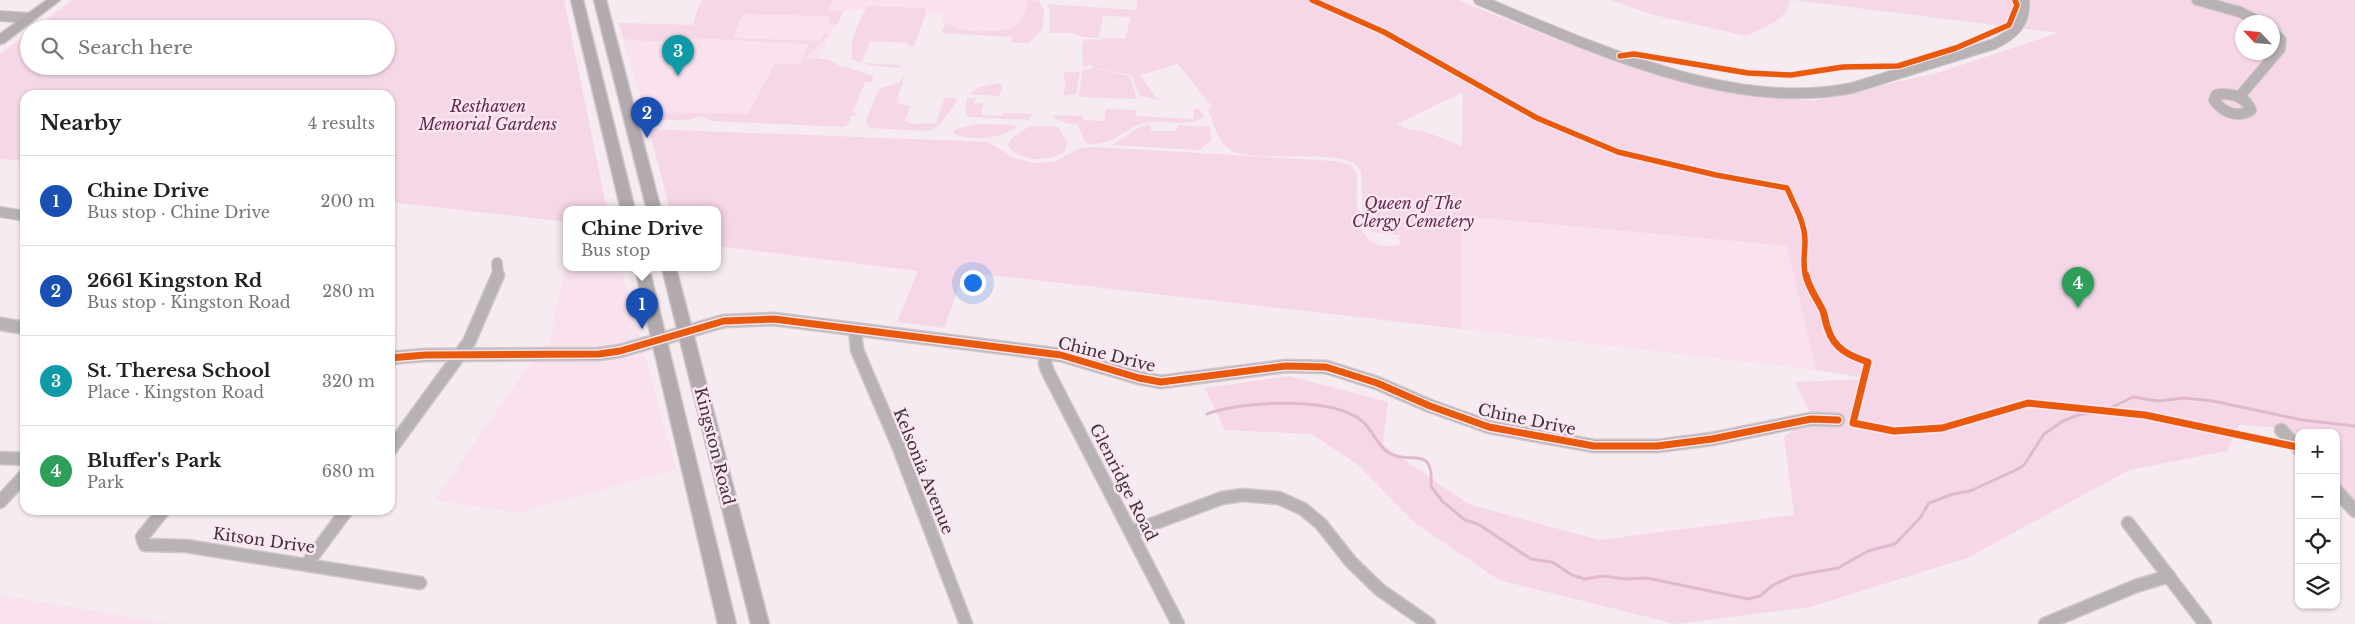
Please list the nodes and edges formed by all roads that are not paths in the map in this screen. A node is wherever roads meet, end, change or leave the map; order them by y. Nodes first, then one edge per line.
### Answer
1 (54, 0) edge
2 (577, 0) edge
3 (600, 0) edge
4 (1479, 0) edge
5 (2024, 0) edge
6 (2197, 0) edge
7 (2246, 15) edge
8 (0, 16) edge
9 (29, 18) junction
10 (26, 20) edge
11 (20, 25) edge
12 (0, 40) edge
13 (2271, 60) edge
14 (2238, 97) dead end
15 (627, 206) edge
16 (653, 206) edge
17 (0, 212) edge
18 (20, 215) edge
19 (497, 263) dead end
20 (643, 271) edge
21 (670, 271) edge
22 (0, 324) edge
23 (20, 327) edge
24 (855, 330) junction
25 (686, 331) junction
26 (659, 339) junction
27 (1046, 354) junction
28 (459, 355) junction
29 (395, 358) edge
30 (1838, 420) dead end
31 (2282, 430) dead end
32 (395, 443) edge
33 (2295, 445) edge
34 (0, 458) edge
35 (20, 459) edge
36 (20, 480) edge
37 (2340, 494) edge
38 (0, 502) edge
39 (2355, 511) edge
40 (159, 515) edge
41 (343, 515) edge
42 (2128, 523) dead end
43 (1131, 532) junction
44 (307, 564) junction
45 (2169, 576) junction
46 (420, 582) dead end
47 (727, 624) edge
48 (760, 624) edge
49 (966, 624) edge
50 (1178, 624) edge
51 (1429, 624) edge
52 (2045, 624) edge
53 (2206, 624) edge

1 - 9 main road
2 - 15 main road
3 - 16 main road
4 - 5 street
6 - 7 street
8 - 9 street
9 - 10 main road
11 - 12 main road
13 - 14 street
17 - 18 street
19 - 28 street
20 - 26 main road, Kingston Road
21 - 25 main road, Kingston Road
22 - 23 street
24 - 25 street, Chine Drive
24 - 27 street, Chine Drive
24 - 49 street, Kelsonia Avenue
25 - 26 street, Chine Drive
25 - 48 main road, Kingston Road
26 - 28 street, Chine Drive
26 - 47 main road, Kingston Road
27 - 30 street, Chine Drive
27 - 43 street, Glenridge Road
28 - 29 street, Chine Drive
28 - 32 street
31 - 33 street
34 - 35 street
36 - 38 street
37 - 39 street
40 - 44 street, Kitson Drive
41 - 44 street
42 - 45 street
43 - 50 street, Glenridge Road
43 - 51 street
44 - 46 street, Kitson Drive
45 - 52 street
45 - 53 street

